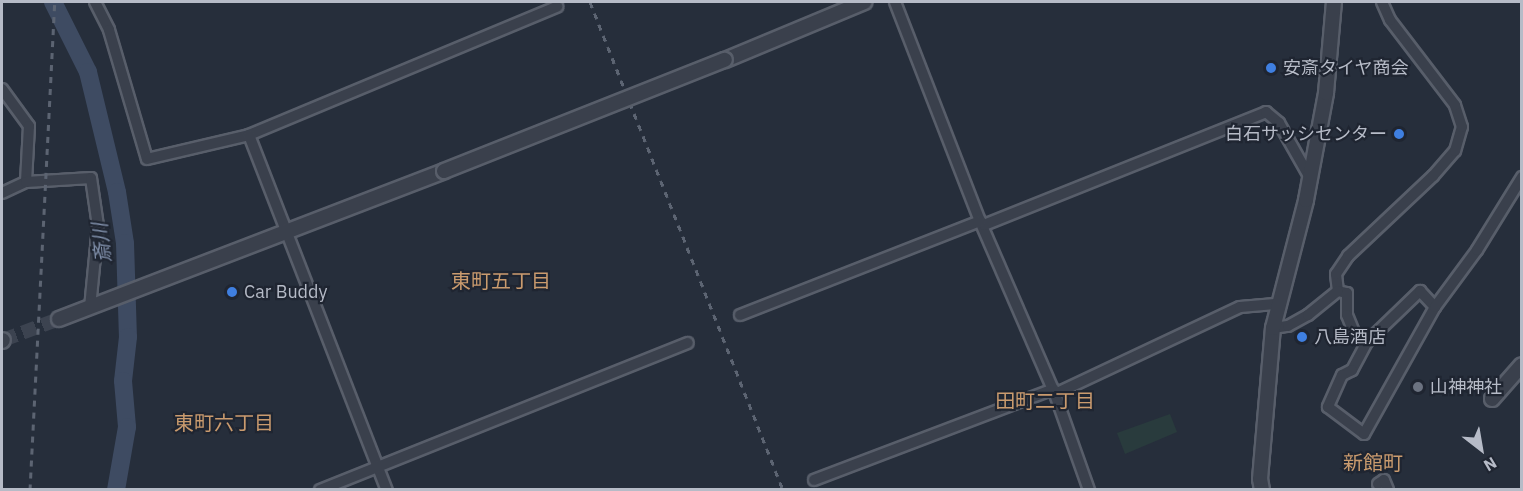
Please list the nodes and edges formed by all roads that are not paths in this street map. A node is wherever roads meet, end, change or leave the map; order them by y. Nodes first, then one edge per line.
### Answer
1 (108, 2) edge
2 (864, 2) edge
3 (896, 2) edge
4 (1334, 2) edge
5 (1382, 2) edge
6 (97, 5) edge
7 (557, 7) dead end
8 (2, 89) edge
9 (249, 135) junction
10 (1309, 176) junction
11 (1521, 177) edge
12 (26, 182) junction
13 (2, 193) edge
14 (982, 223) junction
15 (287, 232) junction
16 (1338, 291) junction
17 (1278, 304) junction
18 (94, 305) junction
19 (1435, 307) junction
20 (740, 315) dead end
21 (59, 319) tunnel mouth
22 (1273, 328) junction
23 (1367, 342) junction
24 (688, 343) dead end
25 (1521, 365) edge
26 (1054, 392) junction
27 (1491, 399) dead end
28 (378, 468) junction
29 (814, 480) dead end
30 (320, 489) edge
31 (387, 489) edge
32 (1089, 489) edge
33 (1262, 489) edge

1 - 6 street
2 - 15 street, bridge
3 - 14 street
4 - 10 street
5 - 16 street
6 - 9 street
7 - 9 street
8 - 12 street
9 - 15 street
10 - 14 street
10 - 17 street
11 - 19 street
12 - 13 street
12 - 18 street
14 - 20 street
14 - 26 street
15 - 18 street
15 - 28 street
16 - 22 street
16 - 23 street
17 - 22 street
17 - 26 street
18 - 21 street
19 - 23 street
19 - 23 street
22 - 33 street
24 - 28 street
25 - 27 street
26 - 29 street
26 - 32 street
28 - 30 street
28 - 31 street

